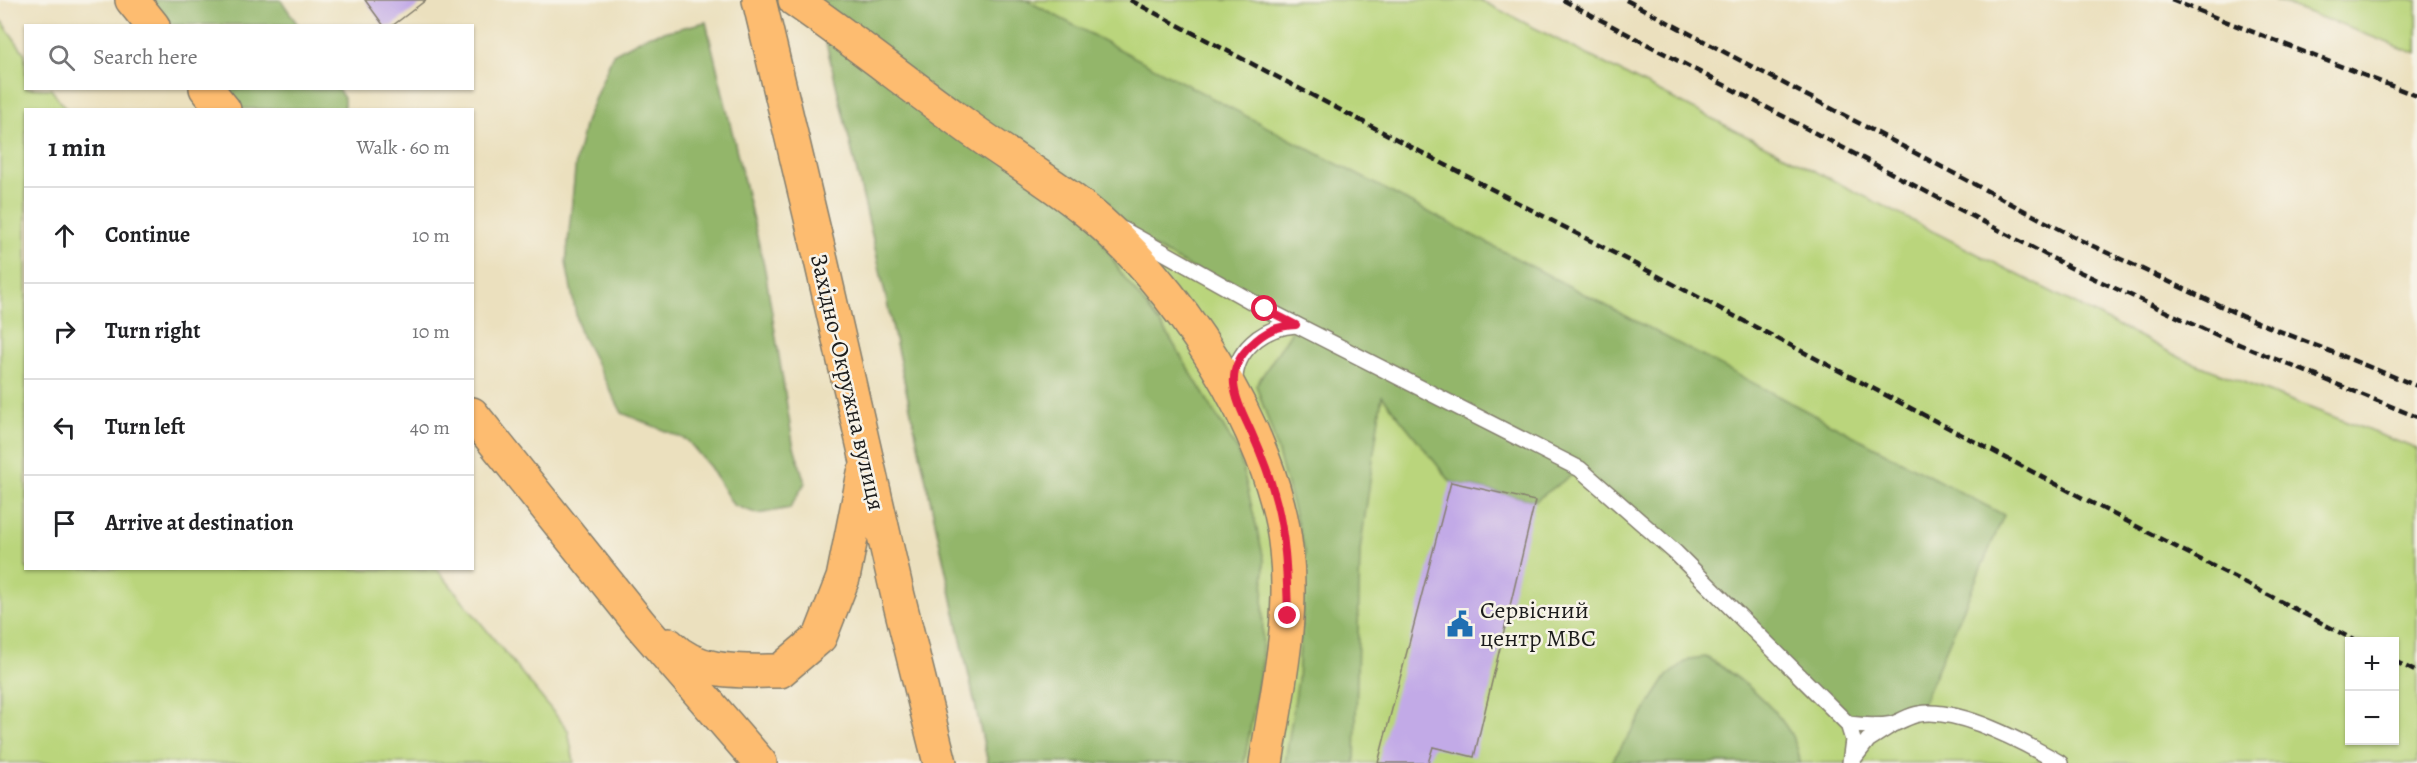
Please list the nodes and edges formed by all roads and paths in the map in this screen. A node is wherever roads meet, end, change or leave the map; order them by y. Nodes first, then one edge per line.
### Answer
1 (132, 0) edge
2 (759, 0) edge
3 (795, 0) edge
4 (151, 24) edge
5 (208, 90) edge
6 (222, 108) edge
7 (1082, 207) junction
8 (1296, 325) junction
9 (1236, 402) junction
10 (474, 416) edge
11 (866, 462) junction
12 (610, 586) junction
13 (1894, 723) junction
14 (1848, 724) junction
15 (760, 763) edge
16 (940, 763) edge
17 (1266, 763) edge
18 (1851, 763) edge
19 (2060, 763) edge

1 - 4 main road
2 - 11 main road, Західно-Окружна вулиця
3 - 7 main road
5 - 6 main road
7 - 8 lane
7 - 9 main road
8 - 9 lane
8 - 14 lane
9 - 17 main road
10 - 12 main road
11 - 12 main road
11 - 16 main road, Західно-Окружна вулиця
12 - 15 main road
13 - 14 lane
13 - 18 lane
13 - 19 lane
14 - 18 lane

